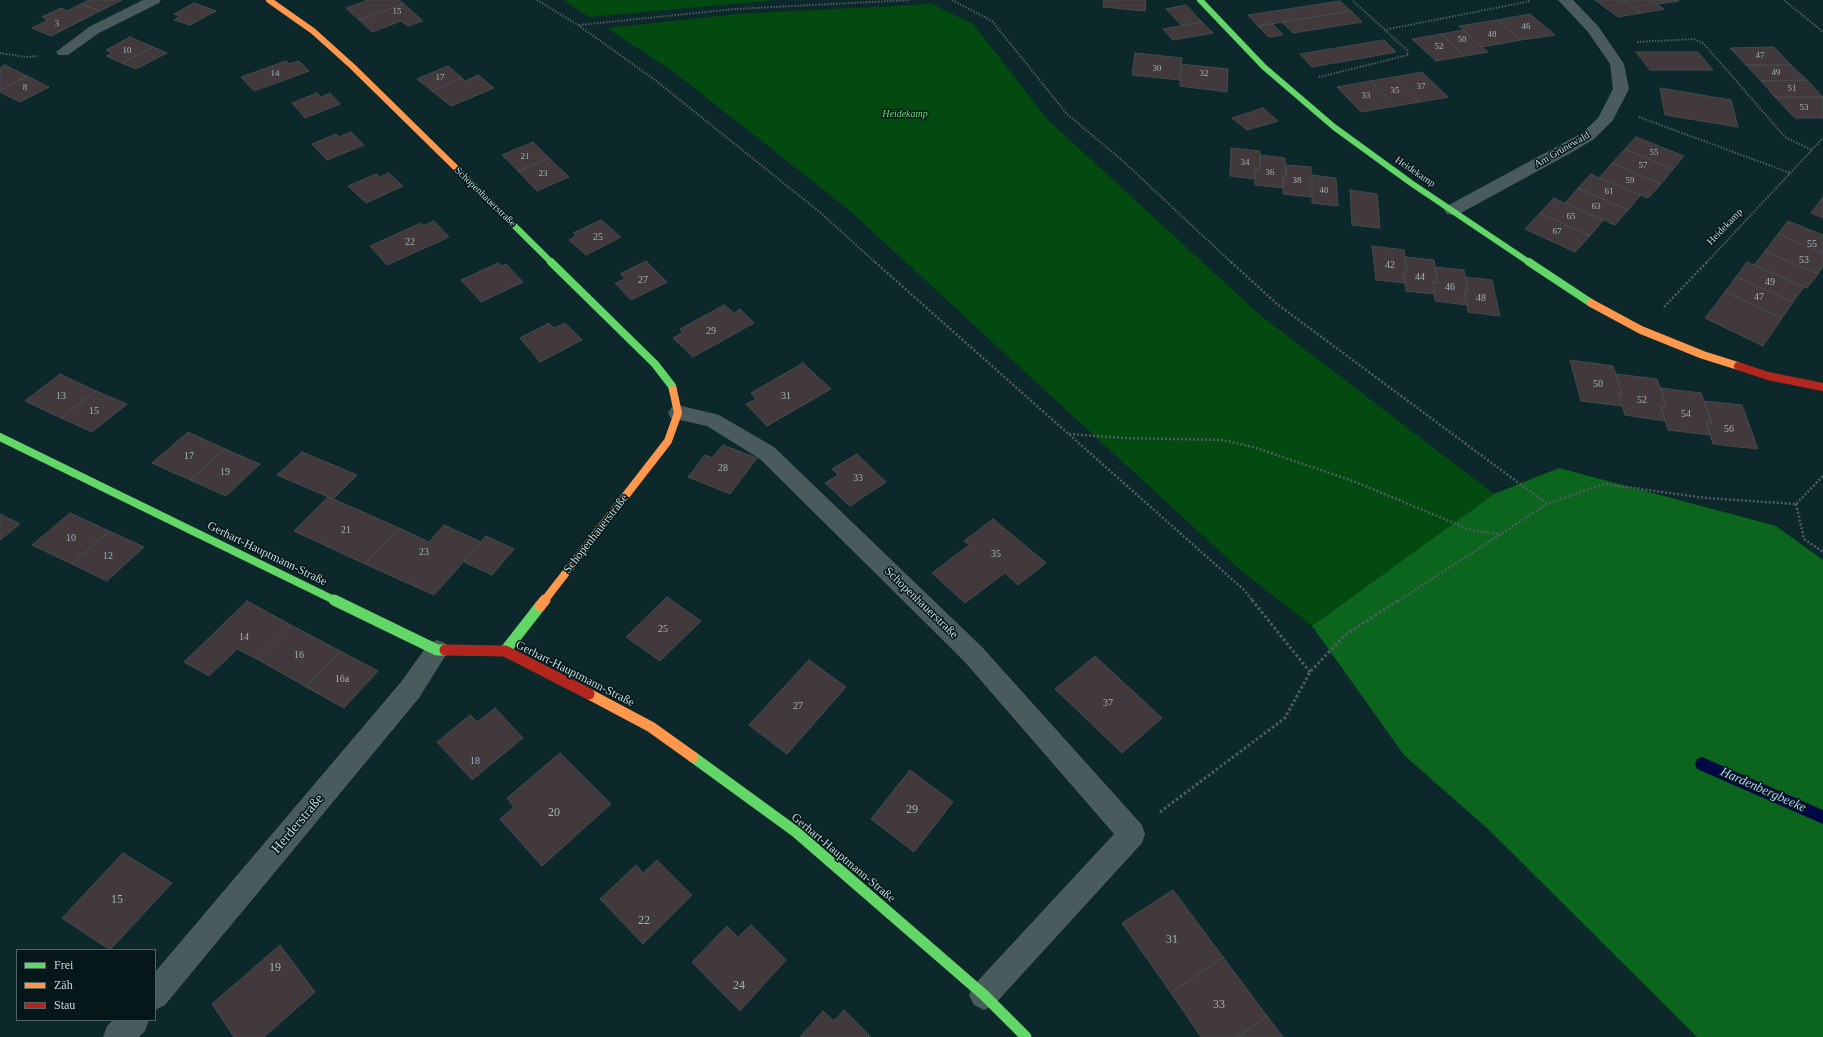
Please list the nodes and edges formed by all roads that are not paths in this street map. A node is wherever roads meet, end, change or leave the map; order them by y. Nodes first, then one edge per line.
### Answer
1 (154, 0) edge
2 (269, 0) edge
3 (1200, 0) edge
4 (1565, 0) edge
5 (63, 52) road end
6 (1453, 210) junction
7 (1823, 387) edge
8 (678, 413) junction
9 (0, 437) edge
10 (437, 650) junction
11 (505, 651) junction
12 (156, 994) edge
13 (984, 995) junction
14 (133, 1021) edge
15 (118, 1037) edge
16 (1026, 1037) edge

1 - 5 street
2 - 8 street, Schopenhauerstraße
3 - 6 street, Heidekamp
4 - 6 street, Am Grünewald
6 - 7 street, Heidekamp
8 - 11 street, Schopenhauerstraße
8 - 13 street, Schopenhauerstraße
9 - 10 street, Gerhart-Hauptmann-Straße
10 - 11 street, Gerhart-Hauptmann-Straße
10 - 12 street, Herderstraße
11 - 13 street, Gerhart-Hauptmann-Straße
13 - 16 street, Gerhart-Hauptmann-Straße
14 - 15 street

